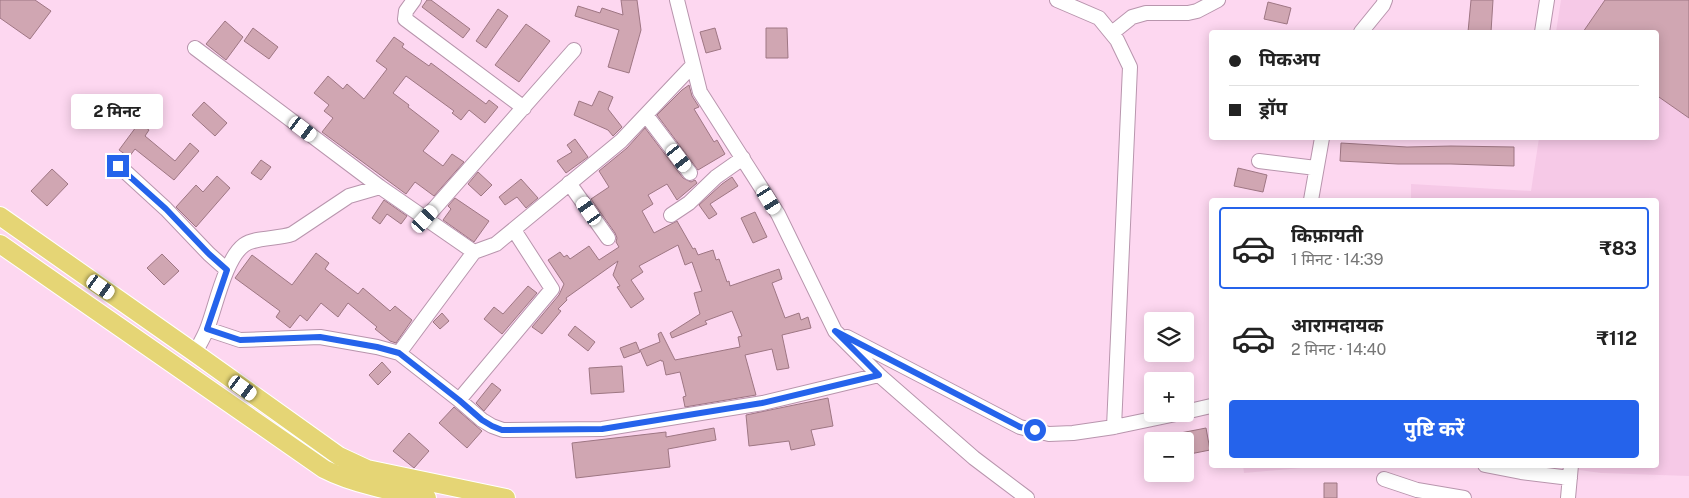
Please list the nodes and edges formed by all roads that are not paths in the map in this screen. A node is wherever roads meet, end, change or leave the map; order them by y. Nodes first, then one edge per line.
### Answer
1 (414, 0) edge
2 (677, 0) edge
3 (1057, 0) edge
4 (1218, 0) edge
5 (1385, 0) edge
6 (1547, 0) edge
7 (1363, 30) edge
8 (1542, 30) edge
9 (1112, 33) junction
10 (195, 48) dead end
11 (574, 50) dead end
12 (693, 65) junction
13 (524, 108) junction
14 (646, 115) junction
15 (1322, 140) edge
16 (743, 158) junction
17 (1259, 161) dead end
18 (118, 166) dead end
19 (1316, 168) junction
20 (690, 173) dead end
21 (570, 184) junction
22 (380, 187) junction
23 (1310, 198) edge
24 (671, 215) dead end
25 (0, 216) edge
26 (425, 219) junction
27 (514, 230) junction
28 (608, 238) dead end
29 (0, 244) edge
30 (474, 252) junction
31 (227, 270) junction
32 (207, 329) junction
33 (835, 331) junction
34 (195, 353) junction
35 (399, 353) junction
36 (879, 375) junction
37 (459, 400) junction
38 (1209, 406) edge
39 (1194, 410) edge
40 (1144, 421) edge
41 (1114, 427) junction
42 (1500, 468) edge
43 (1571, 471) edge
44 (1384, 479) dead end
45 (427, 498) edge
46 (506, 498) edge
47 (1027, 498) edge
48 (1464, 498) edge
49 (1568, 498) edge

1 - 13 street
2 - 12 street
3 - 9 street
4 - 9 street
5 - 7 street
6 - 8 street
9 - 41 street
10 - 22 street
11 - 13 street
12 - 14 street
12 - 16 street
13 - 26 street
14 - 20 street
14 - 21 street
15 - 19 street
16 - 24 street
16 - 33 street
17 - 19 street
18 - 31 street
19 - 23 street
21 - 27 street
21 - 28 street
22 - 26 street
22 - 31 street
25 - 34 main road
26 - 30 street
27 - 30 street
27 - 37 street
29 - 45 main road
30 - 35 street
31 - 32 street
32 - 34 street
32 - 35 street
33 - 36 street
33 - 41 street
34 - 46 main road
35 - 37 street
36 - 37 street
36 - 47 street
38 - 39 street
40 - 41 street
42 - 43 street
43 - 49 street
44 - 48 street

